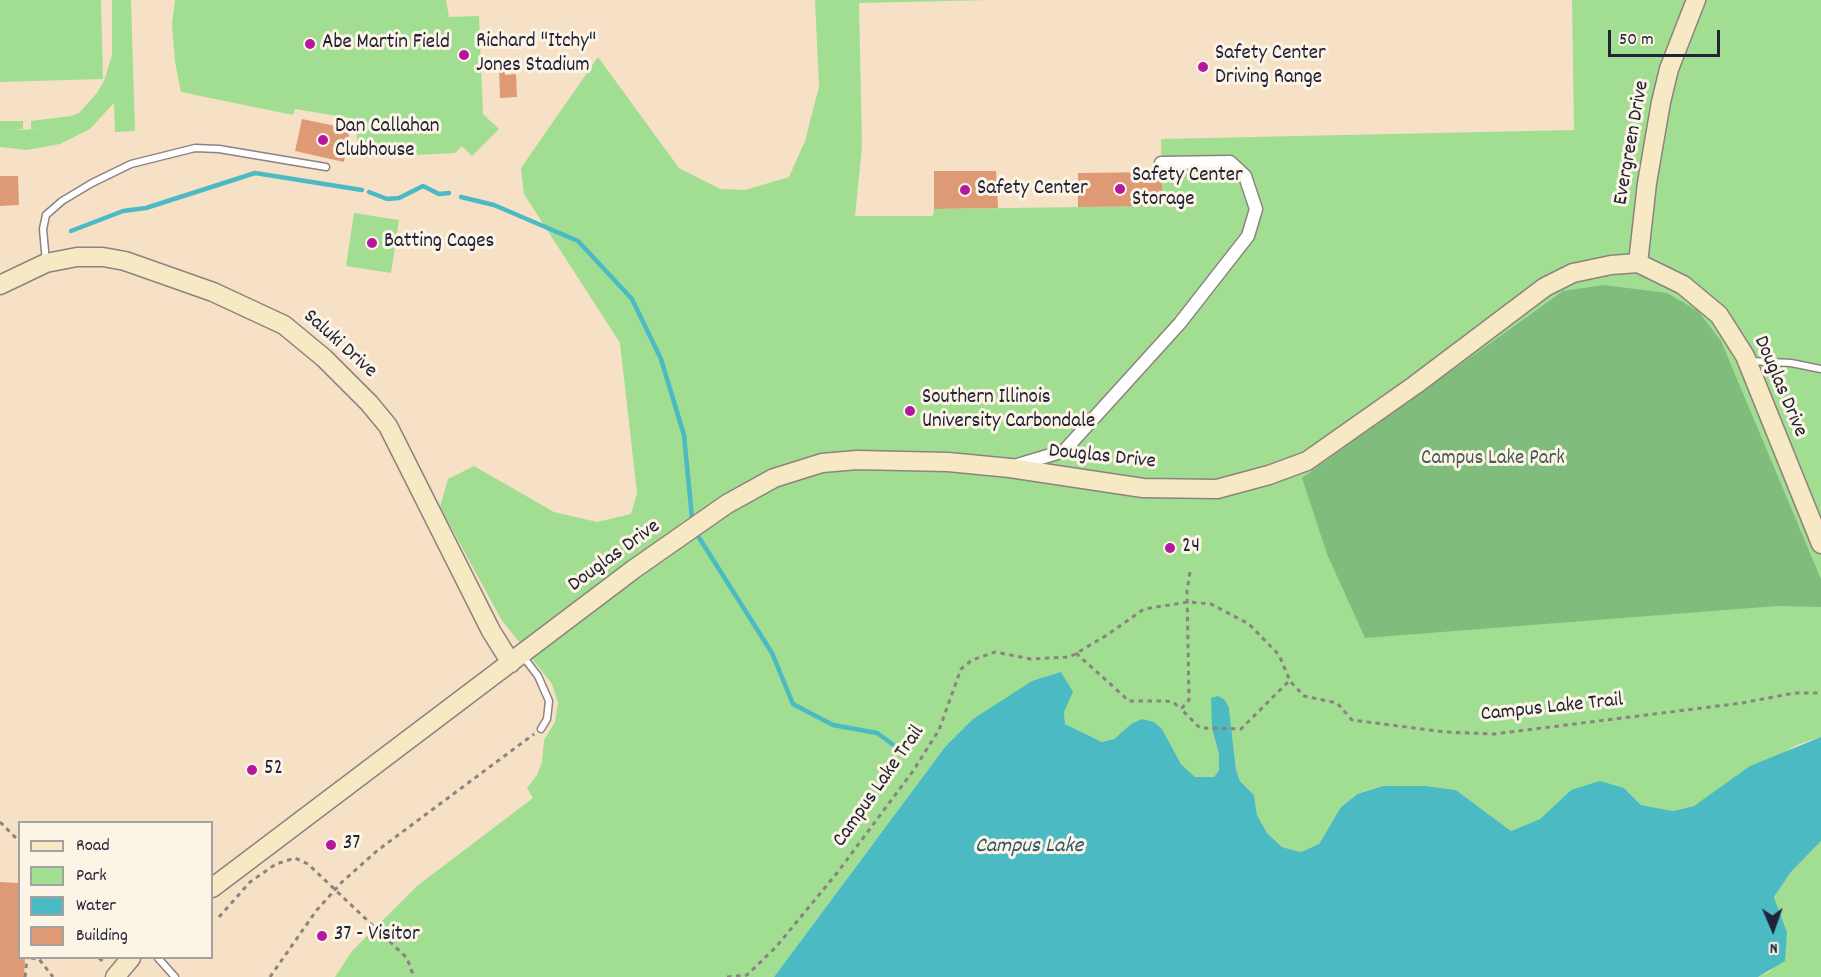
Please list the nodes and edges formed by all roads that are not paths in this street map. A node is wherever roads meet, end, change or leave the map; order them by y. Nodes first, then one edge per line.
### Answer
1 (1696, 0) edge
2 (1161, 163) dead end
3 (326, 167) dead end
4 (46, 263) junction
5 (1638, 263) junction
6 (0, 285) edge
7 (1747, 361) junction
8 (1821, 369) edge
9 (1010, 468) junction
10 (1821, 544) edge
11 (516, 659) junction
12 (541, 729) road end
13 (213, 887) edge
14 (128, 959) edge
15 (160, 959) edge
16 (110, 970) edge
17 (175, 977) edge

1 - 5 street, Evergreen Drive
2 - 9 street
3 - 4 lane
4 - 6 street, Saluki Drive
4 - 11 street, Saluki Drive
5 - 7 street, Douglas Drive
5 - 9 street, Douglas Drive
7 - 8 lane
7 - 10 street, Douglas Drive
9 - 11 street, Douglas Drive
11 - 12 lane
11 - 13 street, Douglas Drive
14 - 16 street
15 - 17 lane

